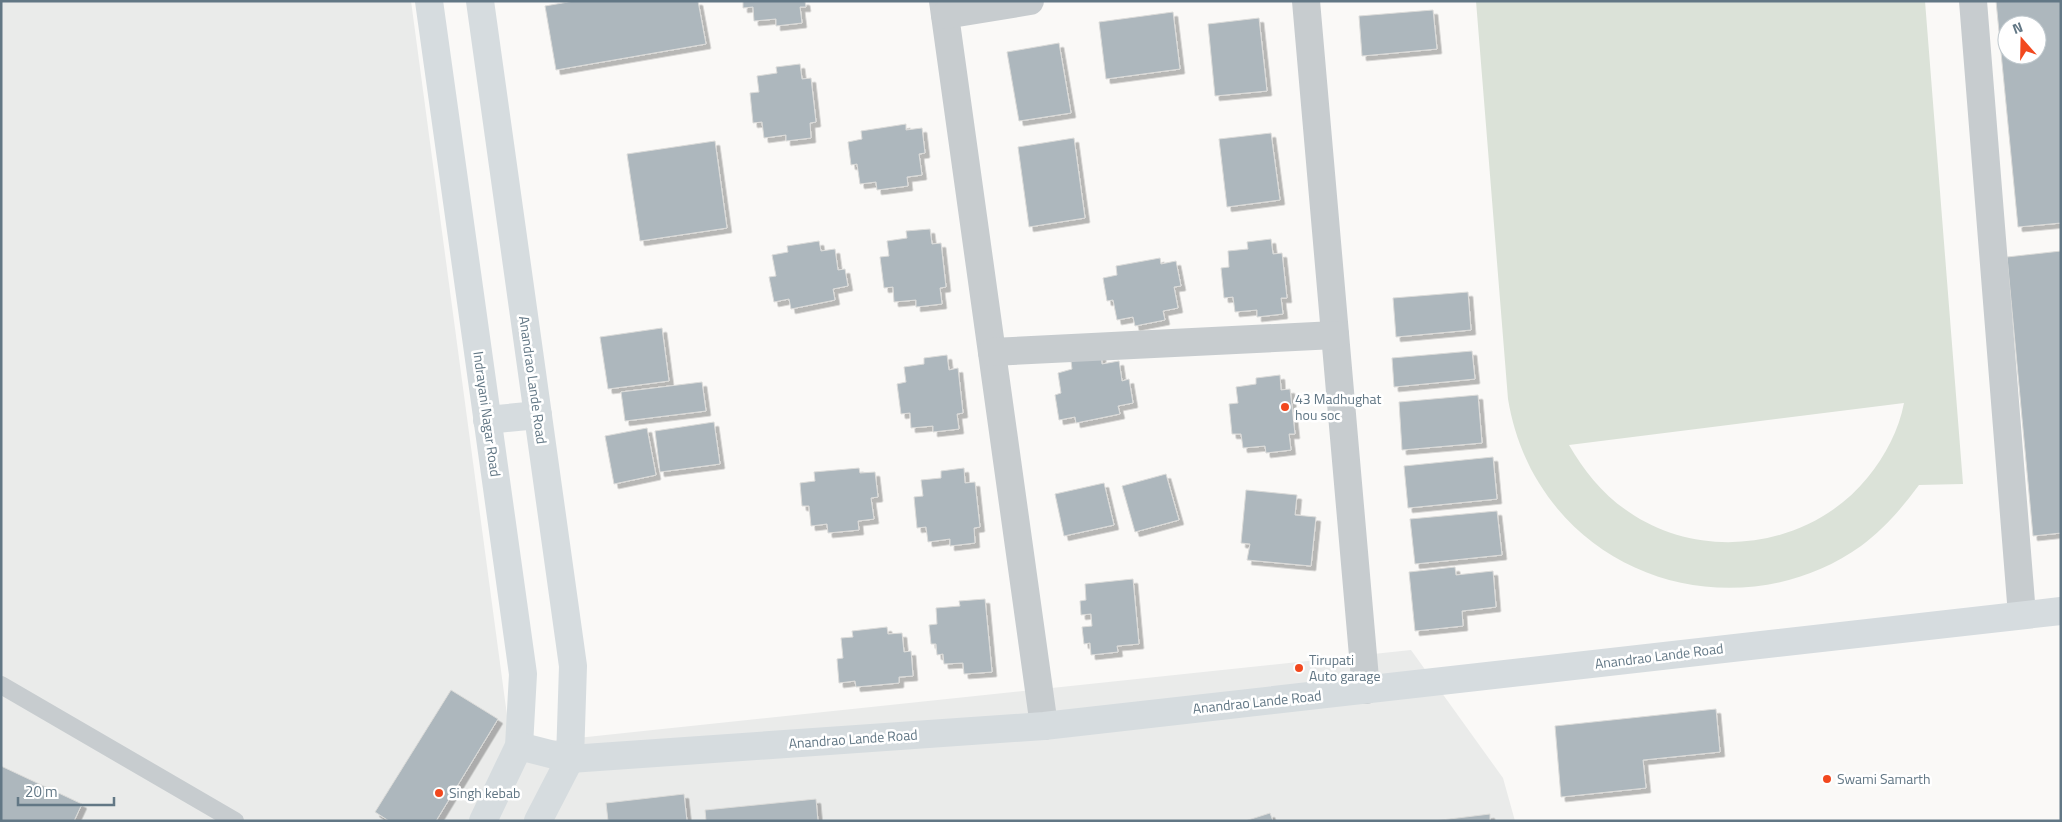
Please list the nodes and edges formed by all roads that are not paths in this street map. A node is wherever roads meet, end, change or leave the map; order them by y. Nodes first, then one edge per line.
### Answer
1 (429, 1) edge
2 (480, 1) edge
3 (1030, 1) edge
4 (1306, 1) edge
5 (1973, 1) edge
6 (944, 8) edge
7 (1335, 336) junction
8 (992, 352) junction
9 (538, 416) junction
10 (488, 420) junction
11 (2061, 611) edge
12 (2022, 615) junction
13 (1, 685) edge
14 (1366, 690) junction
15 (1044, 726) junction
16 (519, 746) junction
17 (570, 759) junction
18 (235, 821) edge
19 (483, 821) edge
20 (538, 821) edge

1 - 10 main road, Indrayani Nagar Road
2 - 9 main road, Anandrao Lande Road
3 - 6 street
4 - 7 street
5 - 12 street
6 - 8 street
7 - 8 street
7 - 14 street
8 - 15 street
9 - 10 main road
9 - 17 main road, Anandrao Lande Road
10 - 16 main road, Indrayani Nagar Road
11 - 12 main road, Anandrao Lande Road
12 - 14 main road, Anandrao Lande Road
13 - 18 lane
14 - 15 main road, Anandrao Lande Road
15 - 17 main road, Anandrao Lande Road
16 - 17 main road, Anandrao Lande Road
16 - 19 main road, Indrayani Nagar Road
17 - 20 main road

